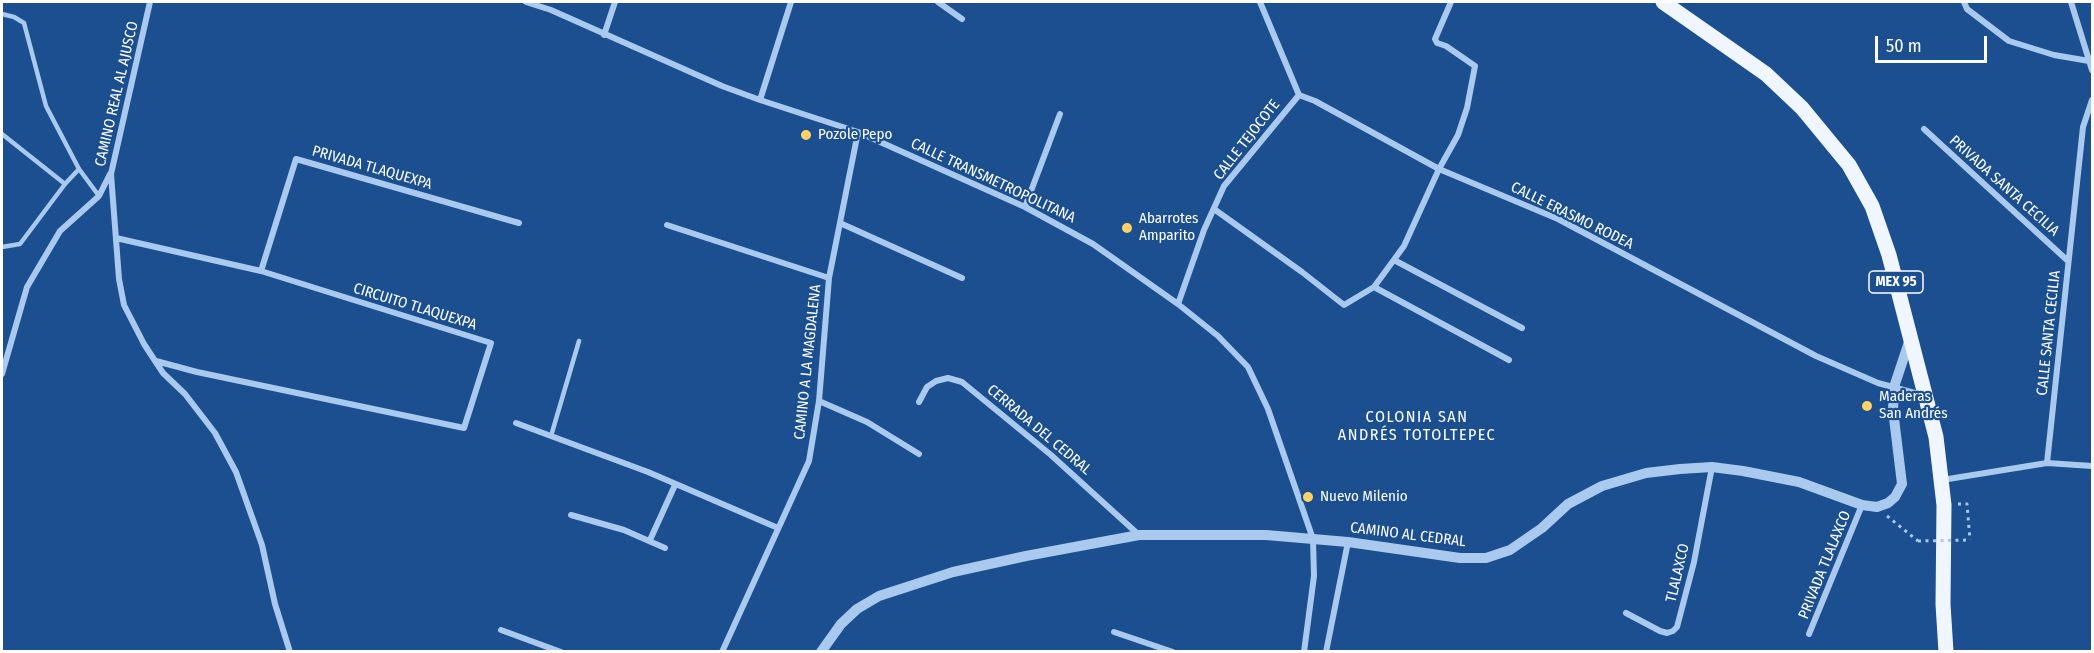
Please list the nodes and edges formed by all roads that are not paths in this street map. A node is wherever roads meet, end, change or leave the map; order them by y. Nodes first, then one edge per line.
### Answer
1 (150, 2) edge
2 (526, 2) edge
3 (554, 2) edge
4 (615, 2) edge
5 (938, 2) edge
6 (1260, 2) edge
7 (1451, 2) edge
8 (1663, 2) edge
9 (1964, 2) edge
10 (2071, 2) edge
11 (789, 4) edge
12 (551, 10) junction
13 (2, 14) edge
14 (962, 19) dead end
15 (604, 35) junction
16 (2089, 61) junction
17 (2092, 70) edge
18 (1299, 95) junction
19 (760, 100) junction
20 (2092, 100) edge
21 (1060, 114) dead end
22 (1924, 129) dead end
23 (858, 132) junction
24 (2, 134) edge
25 (80, 169) junction
26 (1439, 169) junction
27 (111, 174) junction
28 (65, 184) junction
29 (99, 196) junction
30 (1025, 207) junction
31 (1214, 209) junction
32 (840, 223) junction
33 (519, 224) dead end
34 (667, 225) dead end
35 (116, 238) junction
36 (2, 247) edge
37 (1394, 260) junction
38 (2068, 261) junction
39 (261, 271) junction
40 (830, 278) junction
41 (962, 278) dead end
42 (1374, 287) junction
43 (1178, 303) junction
44 (1522, 328) dead end
45 (1911, 336) junction
46 (579, 341) dead end
47 (1509, 360) dead end
48 (156, 361) junction
49 (2, 374) edge
50 (1894, 387) junction
51 (1926, 396) junction
52 (819, 401) junction
53 (919, 402) dead end
54 (516, 423) dead end
55 (550, 436) junction
56 (919, 454) dead end
57 (2047, 463) junction
58 (2092, 466) edge
59 (1712, 467) junction
60 (1942, 480) junction
61 (675, 485) junction
62 (1862, 505) junction
63 (571, 515) dead end
64 (778, 528) junction
65 (1139, 535) junction
66 (1313, 538) junction
67 (650, 540) junction
68 (1348, 542) junction
69 (665, 548) dead end
70 (1626, 613) dead end
71 (501, 630) dead end
72 (1114, 632) dead end
73 (1809, 634) dead end
74 (290, 651) edge
75 (561, 651) edge
76 (722, 651) edge
77 (821, 651) edge
78 (1173, 651) edge
79 (1304, 651) edge
80 (1326, 651) edge
81 (1946, 651) edge

1 - 27 street, CAMINO REAL AL AJUSCO
2 - 12 street, CALLE TRANSMETROPOLITANA
3 - 12 street
4 - 15 street
5 - 14 street
6 - 18 street
7 - 26 street
8 - 45 main road, MEX 95
9 - 16 street
10 - 16 street
11 - 19 street
12 - 15 street, CALLE TRANSMETROPOLITANA
13 - 25 lane
15 - 19 street, CALLE TRANSMETROPOLITANA
16 - 17 street
18 - 26 street, CALLE ERASMO RODEA
18 - 31 street, CALLE TEJOCOTE
19 - 23 street, CALLE TRANSMETROPOLITANA
20 - 38 street, CALLE SANTA CECILIA
21 - 30 street
22 - 38 street, PRIVADA SANTA CECILIA
23 - 30 street, CALLE TRANSMETROPOLITANA
23 - 32 street, CAMINO A LA MAGDALENA
24 - 28 lane
25 - 28 lane
25 - 29 lane
26 - 37 street
26 - 50 street, CALLE ERASMO RODEA
27 - 29 street
27 - 35 street, CAMINO REAL AL AJUSCO
28 - 36 lane
29 - 49 street
30 - 43 street, CALLE TRANSMETROPOLITANA
31 - 42 street
31 - 43 street, CALLE TEJOCOTE
32 - 40 street, CAMINO A LA MAGDALENA
32 - 41 street
33 - 39 street, PRIVADA TLAQUEXPA
34 - 40 street
35 - 39 street, CIRCUITO TLAQUEXPA
35 - 48 street, CAMINO REAL AL AJUSCO
37 - 42 street
37 - 44 street
38 - 57 street, CALLE SANTA CECILIA
39 - 48 street, CIRCUITO TLAQUEXPA
40 - 52 street, CAMINO A LA MAGDALENA
42 - 47 street
43 - 66 street, CALLE TRANSMETROPOLITANA
45 - 50 street, CAMINO AL CEDRAL
45 - 51 main road, MEX 95
46 - 55 lane
48 - 74 street, CAMINO REAL AL AJUSCO
50 - 51 street, CALLE ERASMO RODEA
50 - 62 street, CAMINO AL CEDRAL
51 - 60 main road, MEX 95
52 - 56 street
52 - 64 street, CAMINO A LA MAGDALENA
53 - 65 street, CERRADA DEL CEDRAL
54 - 55 street
55 - 61 street
57 - 58 street
57 - 60 street
59 - 62 street, CAMINO AL CEDRAL
59 - 68 street, CAMINO AL CEDRAL
59 - 70 street, TLALAXCO
60 - 81 main road, MEX 95
61 - 64 street
61 - 67 street
62 - 73 street, PRIVADA TLALAXCO
63 - 67 street
64 - 76 street, CAMINO A LA MAGDALENA
65 - 66 street, CAMINO AL CEDRAL
65 - 77 street, CAMINO AL CEDRAL
66 - 68 street, CAMINO AL CEDRAL
66 - 79 street, CALLE TRANSMETROPOLITANA
67 - 69 street
68 - 80 street
71 - 75 street
72 - 78 street

